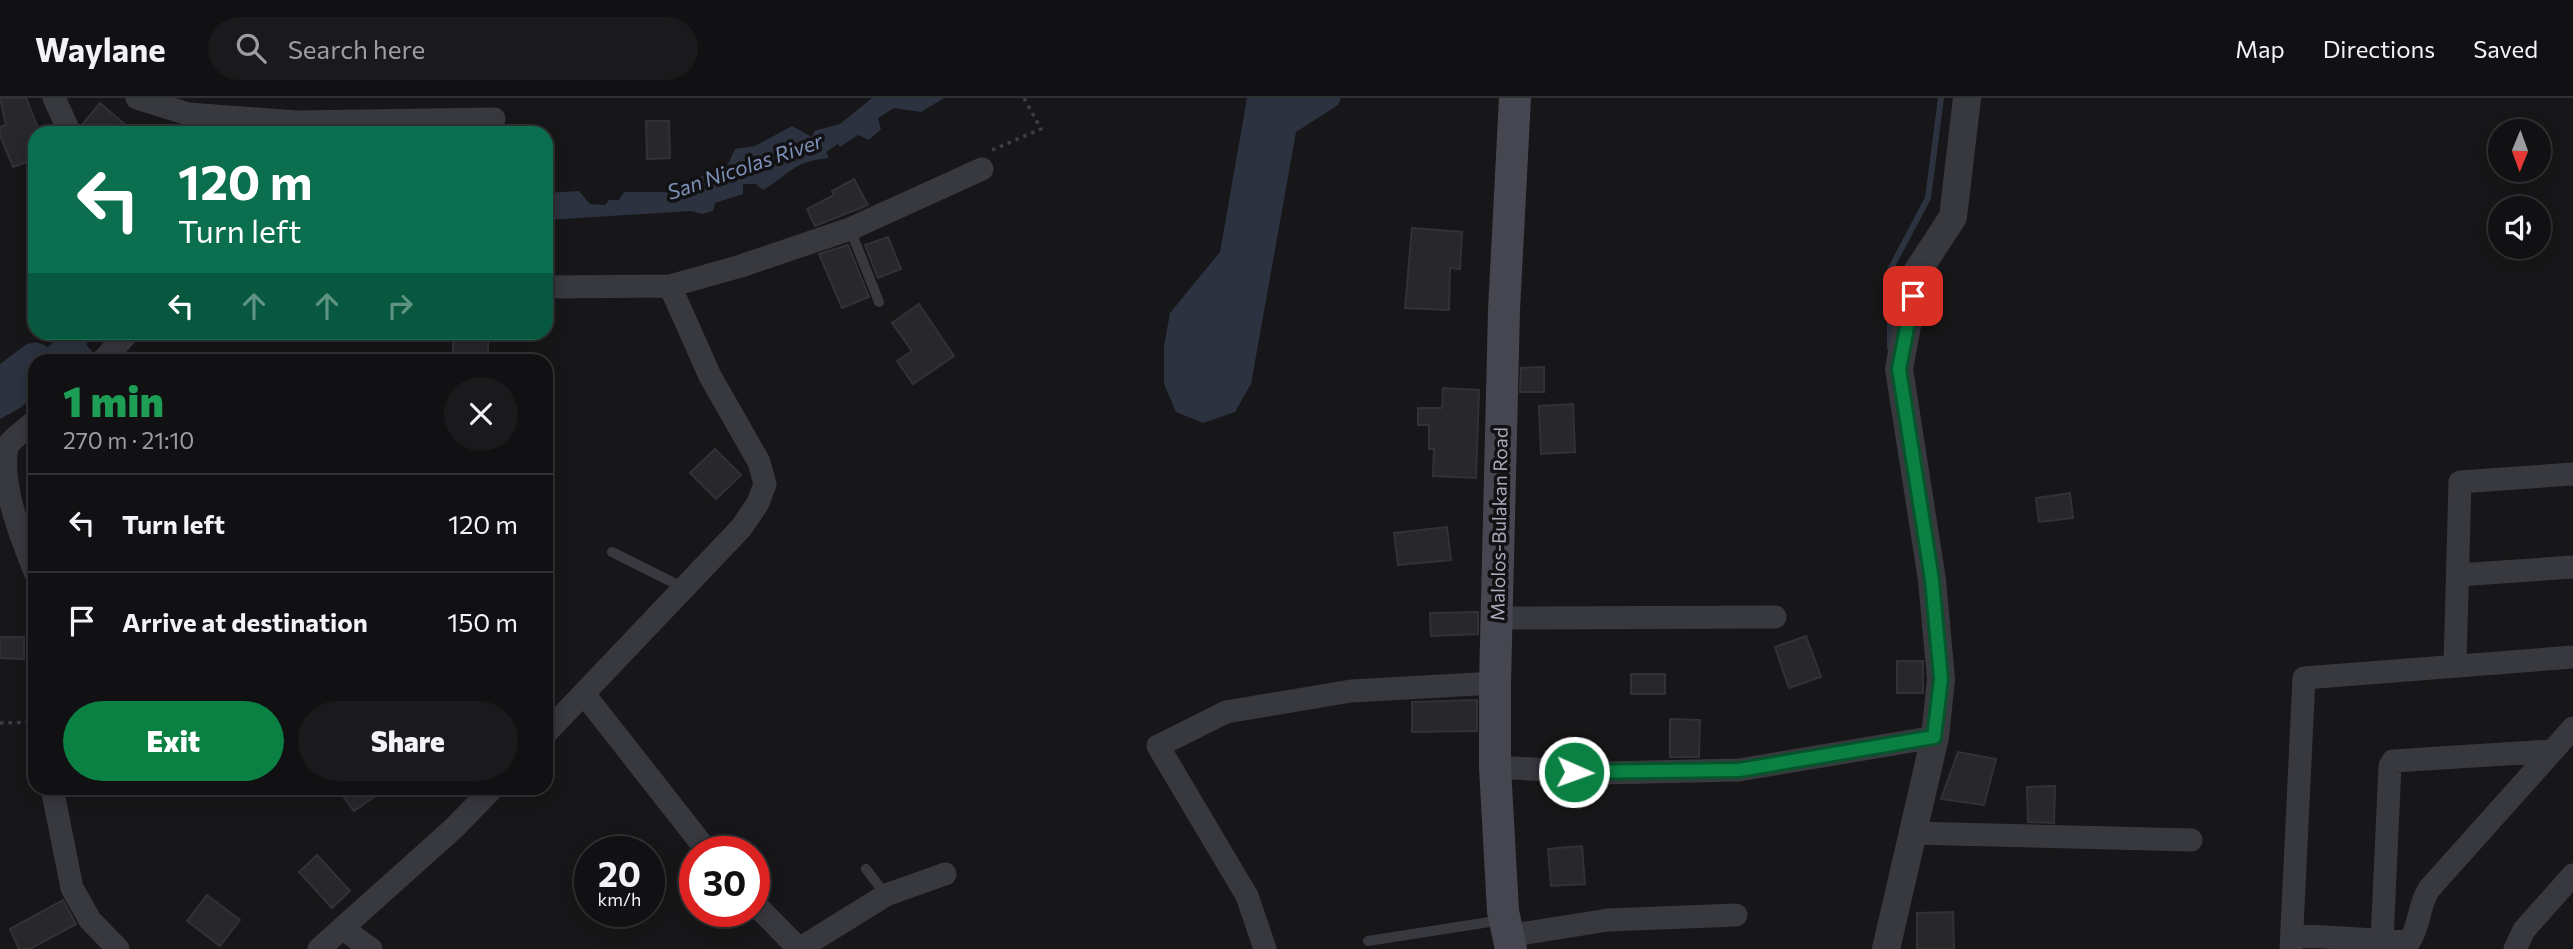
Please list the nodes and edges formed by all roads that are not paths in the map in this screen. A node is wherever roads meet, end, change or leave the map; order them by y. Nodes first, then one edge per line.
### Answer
1 (54, 98) edge
2 (137, 98) edge
3 (1515, 98) edge
4 (1967, 98) edge
5 (494, 119) dead end
6 (66, 126) edge
7 (982, 169) road end
8 (850, 229) junction
9 (670, 286) junction
10 (553, 287) edge
11 (879, 302) dead end
12 (122, 340) edge
13 (109, 354) edge
14 (28, 427) edge
15 (2573, 474) edge
16 (612, 552) dead end
17 (28, 554) edge
18 (2573, 567) edge
19 (2458, 575) junction
20 (684, 589) junction
21 (1776, 617) dead end
22 (1497, 618) junction
23 (2573, 657) edge
24 (2455, 664) junction
25 (1495, 683) junction
26 (583, 694) junction
27 (553, 726) edge
28 (2573, 728) edge
29 (1934, 737) junction
30 (2552, 751) junction
31 (1495, 767) junction
32 (53, 795) edge
33 (486, 795) edge
34 (1911, 833) junction
35 (695, 836) edge
36 (2191, 840) dead end
37 (866, 869) dead end
38 (945, 874) dead end
39 (2573, 875) edge
40 (886, 895) junction
41 (1736, 915) dead end
42 (770, 919) edge
43 (342, 928) junction
44 (1508, 935) edge
45 (1368, 941) dead end
46 (2382, 941) junction
47 (2292, 942) edge
48 (118, 949) edge
49 (319, 949) edge
50 (371, 949) edge
51 (799, 949) edge
52 (1265, 949) edge
53 (1886, 949) edge
54 (2515, 949) edge

1 - 6 street
2 - 5 street
3 - 22 main road, Malolos-Bulakan Road
4 - 29 street
7 - 8 street
8 - 9 street
8 - 11 lane
9 - 10 street
9 - 20 street
12 - 13 street
14 - 17 street
15 - 19 street
16 - 20 lane
18 - 19 street
19 - 24 street
20 - 26 street
21 - 22 street
22 - 25 main road, Malolos-Bulakan Road
23 - 24 street
24 - 47 street
25 - 31 main road, Malolos-Bulakan Road
25 - 52 street
26 - 27 street
26 - 35 street
28 - 30 street
29 - 31 street
29 - 34 street
30 - 46 street
30 - 46 street
31 - 44 main road, Malolos-Bulakan Road
32 - 48 street
33 - 43 street
34 - 36 street
34 - 53 street
37 - 40 lane
38 - 40 street
39 - 54 street
40 - 51 street
41 - 44 street
42 - 51 street
43 - 49 street
43 - 50 street
44 - 45 lane
46 - 47 street

